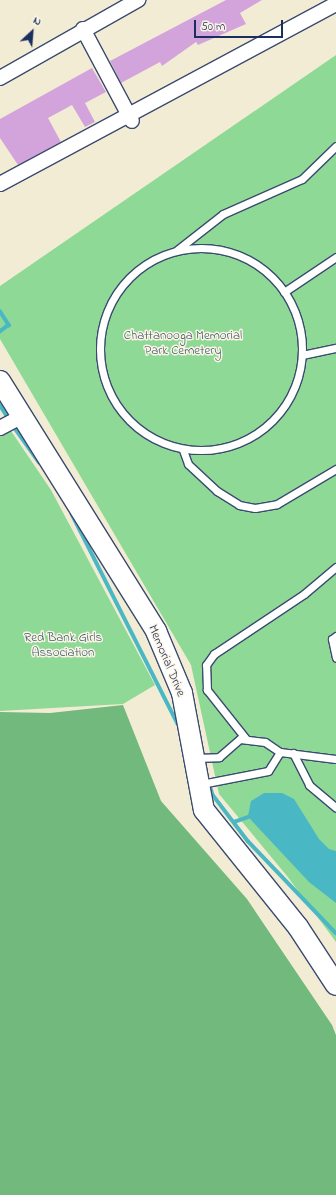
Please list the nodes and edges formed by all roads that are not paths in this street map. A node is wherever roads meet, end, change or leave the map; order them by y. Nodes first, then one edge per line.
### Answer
1 (138, 0) edge
2 (327, 5) edge
3 (83, 29) junction
4 (0, 78) edge
5 (131, 119) junction
6 (336, 146) edge
7 (0, 184) edge
8 (177, 250) junction
9 (336, 257) edge
10 (284, 292) junction
11 (336, 348) edge
12 (302, 356) junction
13 (0, 380) edge
14 (21, 417) junction
15 (0, 428) edge
16 (183, 450) junction
17 (336, 469) edge
18 (336, 568) edge
19 (336, 636) edge
20 (336, 658) edge
21 (246, 739) junction
22 (280, 752) junction
23 (293, 753) junction
24 (194, 758) junction
25 (336, 759) edge
26 (200, 784) junction
27 (336, 808) edge
28 (336, 985) edge

1 - 3 street
2 - 5 street
3 - 4 street
3 - 5 street
5 - 7 street
6 - 8 lane
8 - 10 lane
8 - 16 lane
9 - 10 lane
10 - 12 lane
11 - 12 lane
12 - 16 lane
13 - 14 street, Memorial Drive
14 - 15 street
14 - 24 street, Memorial Drive
16 - 17 lane
18 - 21 lane
19 - 20 lane
21 - 22 lane
21 - 24 lane
22 - 23 lane
22 - 26 lane
23 - 25 lane
23 - 27 lane
24 - 26 street, Memorial Drive
26 - 28 street, Memorial Drive

